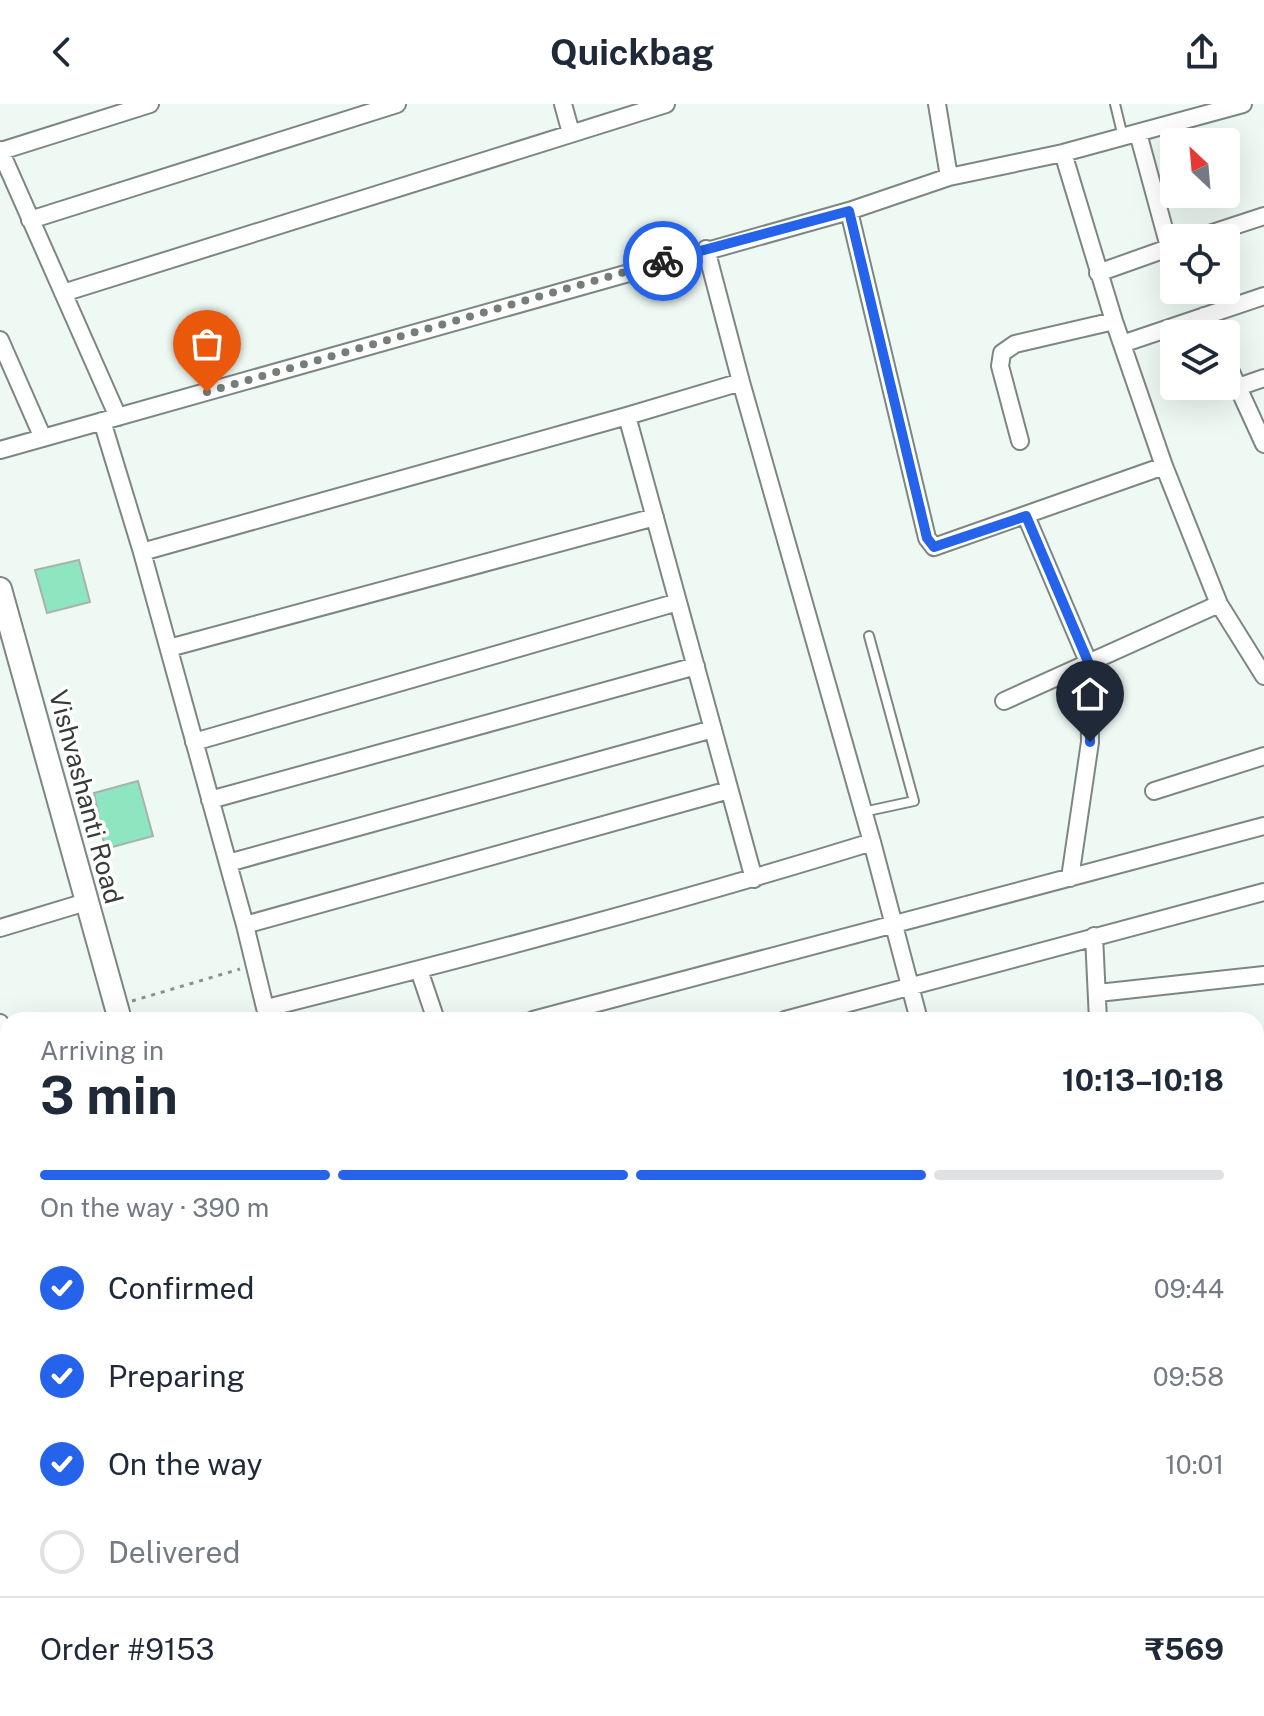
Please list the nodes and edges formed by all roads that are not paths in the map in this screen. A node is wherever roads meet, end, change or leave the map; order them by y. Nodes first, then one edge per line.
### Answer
1 (150, 104) edge
2 (397, 104) edge
3 (563, 104) edge
4 (666, 104) edge
5 (937, 104) edge
6 (1115, 104) edge
7 (1243, 104) edge
8 (571, 133) junction
9 (1131, 135) junction
10 (0, 150) edge
11 (1063, 153) junction
12 (949, 177) junction
13 (849, 211) junction
14 (1264, 216) edge
15 (30, 220) junction
16 (1164, 224) edge
17 (1240, 224) edge
18 (706, 249) junction
19 (1160, 250) edge
20 (1098, 273) junction
21 (63, 293) junction
22 (1264, 296) edge
23 (1204, 316) junction
24 (1206, 320) edge
25 (1114, 321) junction
26 (0, 340) edge
27 (1122, 344) junction
28 (1264, 378) edge
29 (741, 382) junction
30 (1240, 386) edge
31 (1240, 391) edge
32 (627, 416) junction
33 (110, 419) junction
34 (43, 438) junction
35 (1020, 441) dead end
36 (1264, 444) edge
37 (0, 450) edge
38 (1164, 466) junction
39 (1026, 516) junction
40 (655, 517) junction
41 (142, 552) junction
42 (0, 589) edge
43 (678, 602) junction
44 (1219, 604) junction
45 (869, 636) dead end
46 (169, 648) junction
47 (1089, 664) junction
48 (696, 666) junction
49 (1264, 676) edge
50 (1004, 701) dead end
51 (713, 729) junction
52 (194, 742) junction
53 (1264, 756) edge
54 (729, 790) junction
55 (1154, 791) dead end
56 (210, 800) junction
57 (863, 812) junction
58 (1264, 826) edge
59 (872, 842) junction
60 (228, 863) junction
61 (1070, 878) junction
62 (754, 879) junction
63 (1264, 892) edge
64 (86, 902) junction
65 (893, 924) junction
66 (245, 925) junction
67 (0, 928) edge
68 (1094, 936) junction
69 (419, 970) junction
70 (1264, 975) edge
71 (910, 987) junction
72 (1098, 993) junction
73 (118, 1012) edge
74 (267, 1012) edge
75 (274, 1012) edge
76 (433, 1012) edge
77 (563, 1012) edge
78 (815, 1012) edge
79 (917, 1012) edge
80 (1098, 1012) edge

1 - 10 street
2 - 15 street
3 - 8 street
4 - 8 street
5 - 12 street
6 - 9 lane
7 - 9 street
8 - 21 street
9 - 11 street
9 - 16 street
10 - 15 street
11 - 12 street
11 - 20 street
12 - 13 street
13 - 18 street
13 - 39 street
14 - 17 street
15 - 21 street
18 - 29 street
18 - 33 street
19 - 20 street
20 - 25 street
21 - 33 street
22 - 23 street
23 - 24 street
23 - 27 street
25 - 27 street
25 - 35 street
26 - 34 street
27 - 38 street
28 - 30 street
29 - 32 street
29 - 57 street
31 - 36 street
32 - 40 street
32 - 41 street
33 - 34 street
33 - 41 street
34 - 37 street
38 - 39 street
38 - 44 street
39 - 47 street
40 - 43 street
40 - 46 street
41 - 46 street
42 - 64 street, Vishvashanti Road
43 - 48 street
43 - 52 street
44 - 47 street
44 - 49 street
45 - 57 lane
46 - 52 street
47 - 50 street
47 - 61 street
48 - 51 street
48 - 56 street
51 - 54 street
51 - 60 street
52 - 56 street
53 - 55 street
54 - 62 street
54 - 66 street
56 - 60 street
57 - 59 street
58 - 61 street
59 - 62 street
59 - 65 street
60 - 66 street
61 - 65 street
62 - 69 street
63 - 68 street
64 - 67 street
64 - 73 street, Vishvashanti Road
65 - 71 street
65 - 77 street
66 - 74 street
68 - 71 street
68 - 72 street
69 - 75 street
69 - 76 street
70 - 72 street
71 - 78 street
71 - 79 street
72 - 80 street

